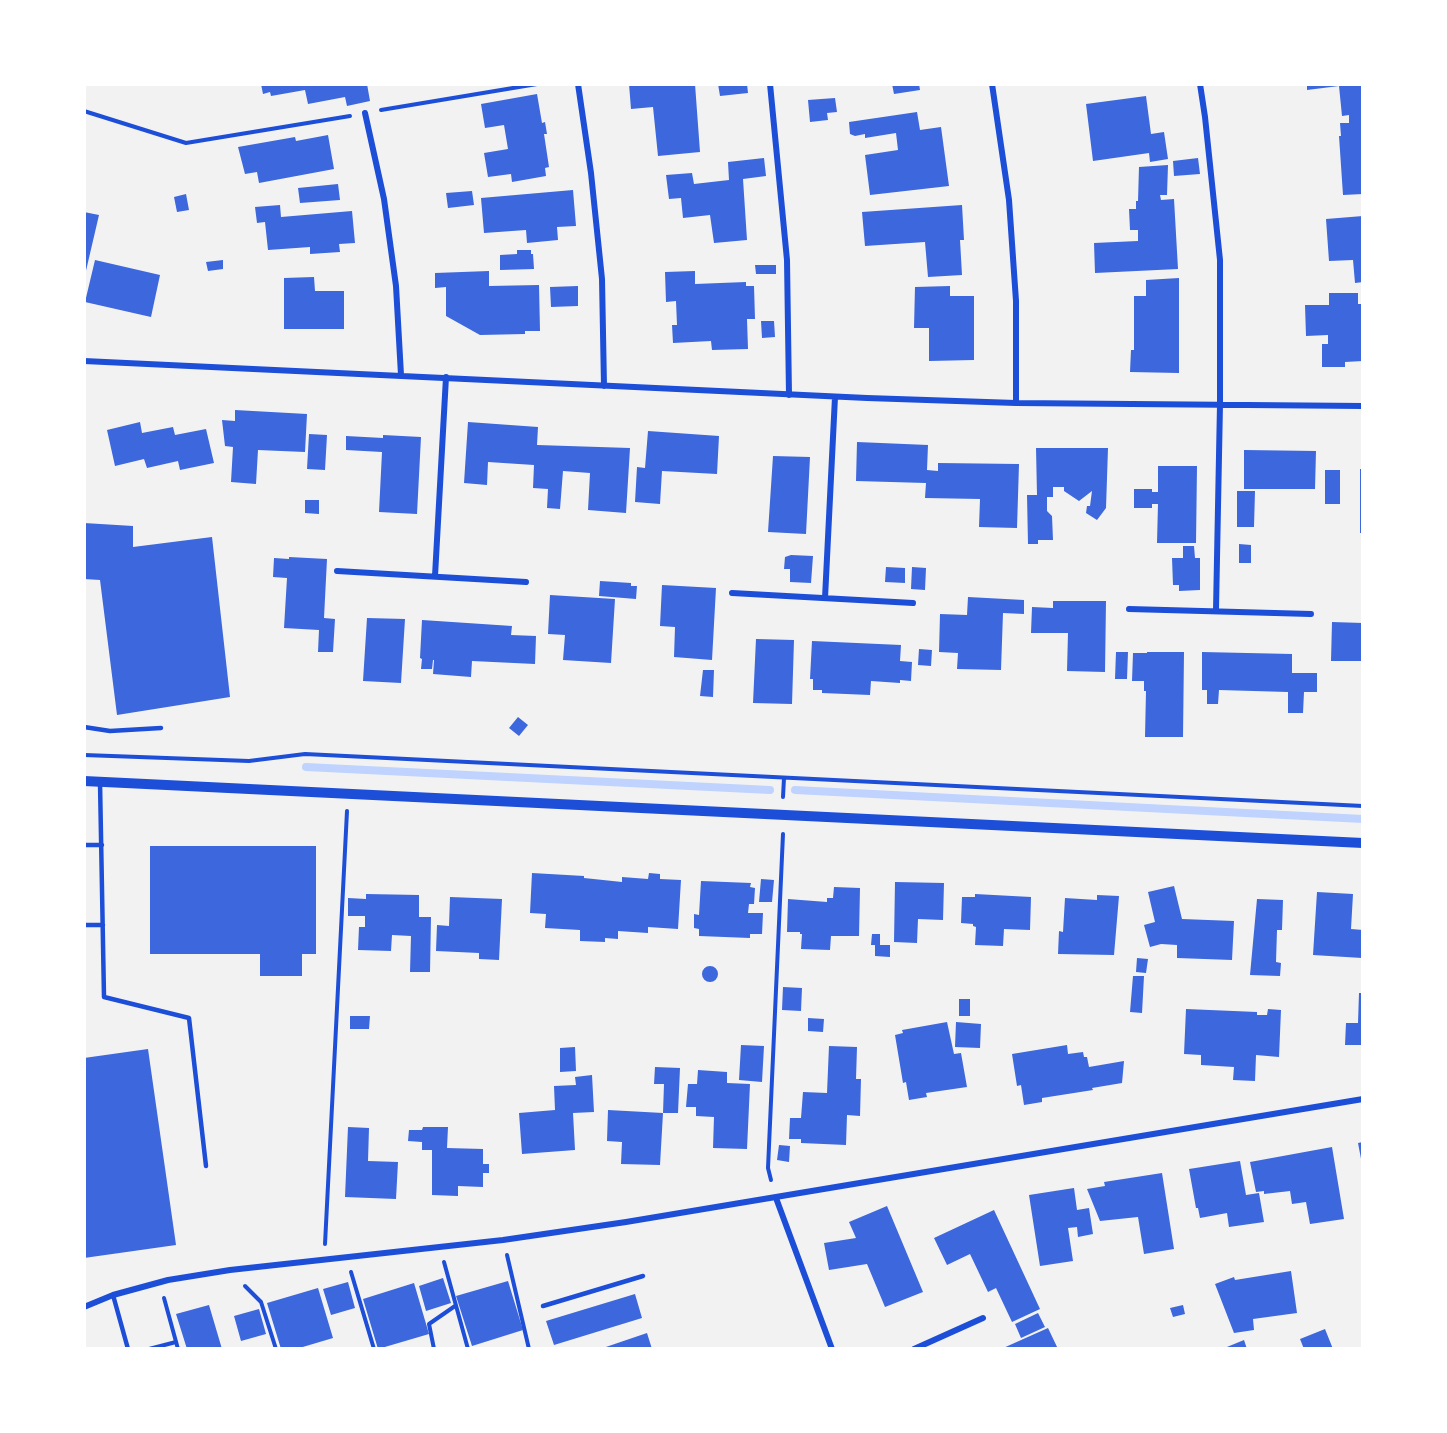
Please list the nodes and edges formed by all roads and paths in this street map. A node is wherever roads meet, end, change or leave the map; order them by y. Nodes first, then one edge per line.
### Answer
1 (537, 84) edge
2 (578, 84) edge
3 (770, 84) edge
4 (992, 84) edge
5 (1200, 84) edge
6 (84, 111) edge
7 (365, 113) junction
8 (84, 360) edge
9 (401, 375) junction
10 (446, 377) junction
11 (604, 386) junction
12 (789, 395) junction
13 (836, 396) junction
14 (1016, 403) junction
15 (1220, 404) junction
16 (1363, 406) edge
17 (337, 571) dead end
18 (435, 576) junction
19 (526, 582) dead end
20 (732, 593) dead end
21 (825, 598) junction
22 (913, 603) dead end
23 (1129, 609) dead end
24 (1216, 610) junction
25 (1311, 614) dead end
26 (84, 727) edge
27 (161, 728) dead end
28 (84, 755) edge
29 (84, 781) edge
30 (100, 782) junction
31 (348, 794) junction
32 (1363, 806) edge
33 (784, 816) junction
34 (1363, 843) edge
35 (84, 845) edge
36 (102, 845) junction
37 (84, 925) edge
38 (103, 925) junction
39 (1363, 1099) edge
40 (206, 1166) dead end
41 (776, 1198) junction
42 (503, 1240) junction
43 (440, 1247) junction
44 (347, 1257) junction
45 (324, 1259) junction
46 (230, 1270) junction
47 (643, 1276) dead end
48 (159, 1282) junction
49 (113, 1295) junction
50 (455, 1306) junction
51 (543, 1306) dead end
52 (84, 1307) edge
53 (984, 1318) dead end
54 (176, 1342) junction
55 (128, 1349) edge
56 (149, 1349) edge
57 (178, 1349) edge
58 (276, 1349) edge
59 (374, 1349) edge
60 (434, 1349) edge
61 (468, 1349) edge
62 (529, 1349) edge
63 (832, 1349) edge
64 (914, 1349) edge

1 - 7 path
2 - 11 street
3 - 12 street
4 - 14 street
5 - 15 street
6 - 7 path
7 - 9 street
8 - 9 street
9 - 10 street
10 - 11 street
10 - 18 street
11 - 12 street
12 - 13 street
13 - 14 street
13 - 21 street
14 - 15 street
15 - 16 street
15 - 24 street
17 - 18 street
18 - 19 street
20 - 21 street
21 - 22 street
23 - 24 street
24 - 25 street
26 - 27 lane
28 - 32 path
29 - 30 street
30 - 31 street
30 - 36 lane
31 - 33 street
31 - 45 path
33 - 34 street
33 - 41 path
35 - 36 lane
36 - 38 lane
37 - 38 lane
38 - 40 lane
39 - 41 street
41 - 42 street
41 - 63 street
42 - 43 street
42 - 62 path
43 - 44 street
43 - 50 path
44 - 45 street
44 - 59 path
45 - 46 street
46 - 48 street
46 - 58 path
47 - 51 lane
48 - 49 street
48 - 54 path
49 - 52 street
49 - 55 lane
50 - 60 path
50 - 61 path
53 - 64 street
54 - 56 path
54 - 57 path

